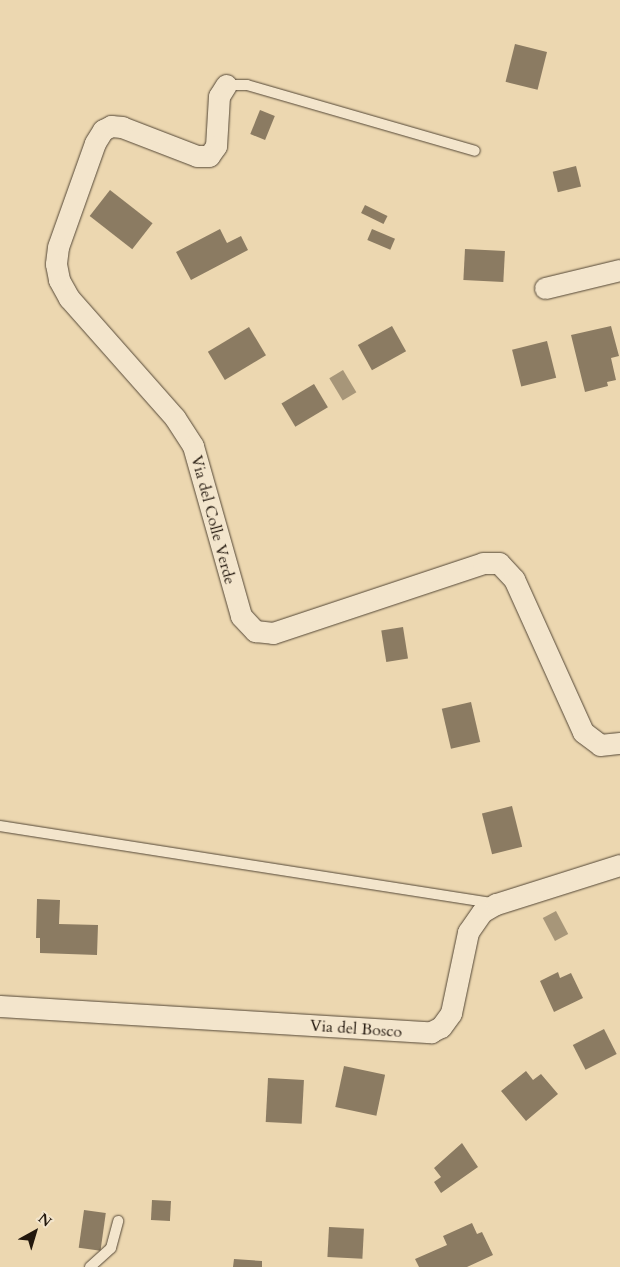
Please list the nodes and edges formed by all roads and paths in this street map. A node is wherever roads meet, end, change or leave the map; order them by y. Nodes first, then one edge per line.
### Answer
1 (226, 85) joint
2 (475, 151) dead end
3 (620, 270) edge
4 (545, 288) dead end
5 (620, 743) edge
6 (0, 826) edge
7 (620, 865) edge
8 (496, 904) junction
9 (0, 1006) edge
10 (118, 1221) dead end
11 (90, 1267) edge

1 - 2 lane
1 - 5 street, Via del Colle Verde
3 - 4 street
6 - 8 lane
7 - 8 street, Via del Bosco
8 - 9 street, Via del Bosco
10 - 11 lane

